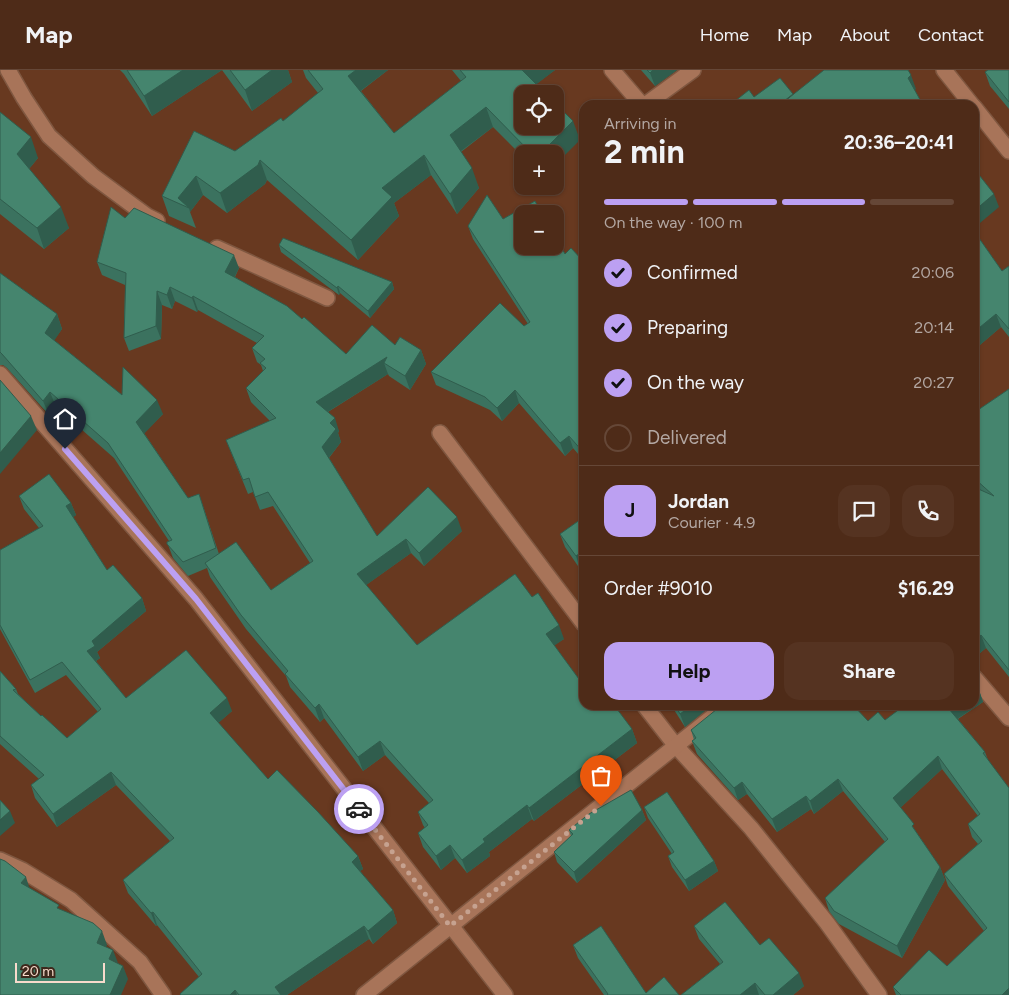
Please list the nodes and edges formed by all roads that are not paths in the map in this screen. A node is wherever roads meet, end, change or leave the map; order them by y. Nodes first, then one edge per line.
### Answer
1 (8, 70) edge
2 (612, 70) edge
3 (693, 70) edge
4 (944, 70) edge
5 (639, 100) edge
6 (651, 100) edge
7 (968, 100) edge
8 (979, 114) edge
9 (1009, 151) edge
10 (174, 228) edge
11 (201, 241) edge
12 (326, 298) dead end
13 (0, 374) edge
14 (440, 433) dead end
15 (579, 617) edge
16 (979, 683) edge
17 (648, 710) edge
18 (720, 710) edge
19 (1009, 718) edge
20 (676, 746) junction
21 (0, 860) edge
22 (450, 926) junction
23 (163, 995) edge
24 (364, 995) edge
25 (505, 995) edge
26 (879, 995) edge

1 - 10 street
2 - 5 street
3 - 6 street
4 - 7 street
8 - 9 street
11 - 12 street
13 - 22 street
14 - 15 street
16 - 19 street
17 - 20 street
18 - 20 street
20 - 22 street
20 - 26 street
21 - 23 street
22 - 24 street
22 - 25 street

